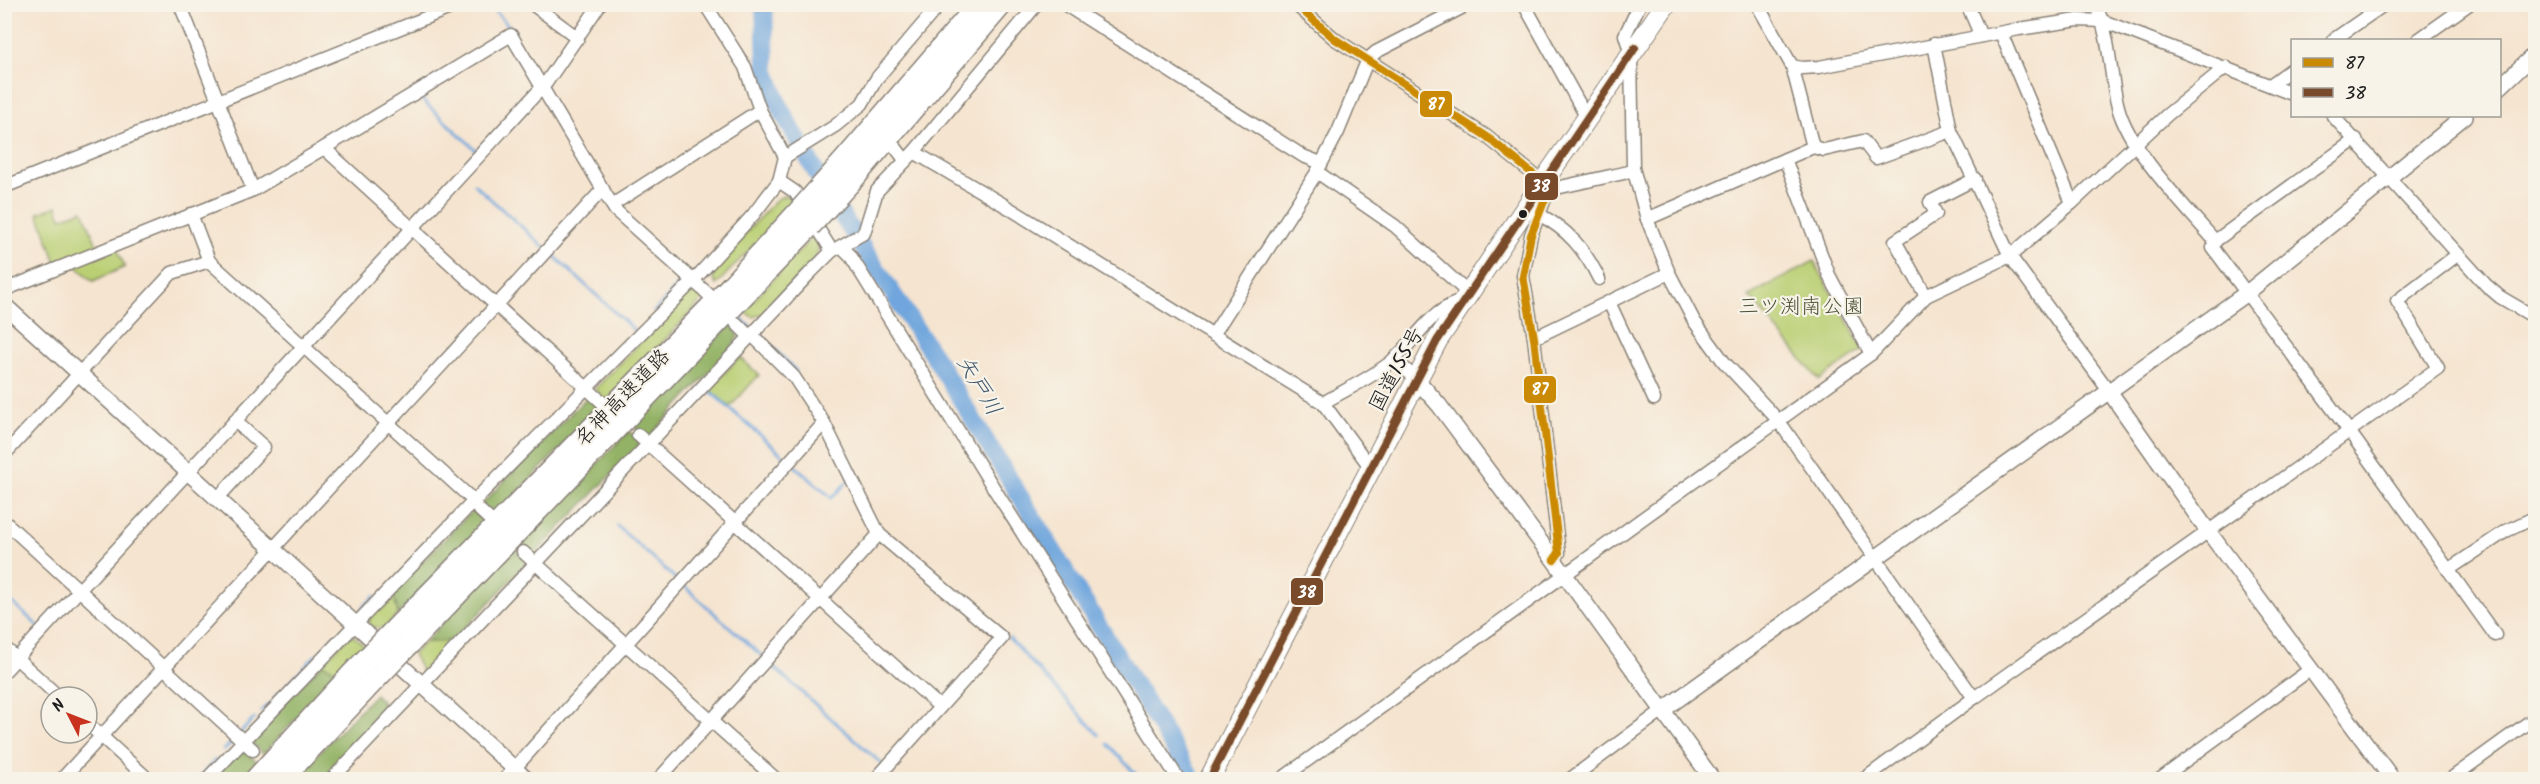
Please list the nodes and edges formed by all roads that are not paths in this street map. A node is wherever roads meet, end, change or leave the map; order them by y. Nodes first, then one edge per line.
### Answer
1 (180, 4) edge
2 (460, 4) edge
3 (532, 4) edge
4 (600, 4) edge
5 (705, 4) edge
6 (940, 4) edge
7 (979, 4) edge
8 (1002, 4) edge
9 (1037, 4) edge
10 (1064, 4) edge
11 (1295, 4) edge
12 (1469, 4) edge
13 (1524, 4) edge
14 (1640, 4) edge
15 (1666, 4) edge
16 (1757, 4) edge
17 (1967, 4) edge
18 (2095, 4) edge
19 (2385, 4) edge
20 (2469, 4) edge
21 (2103, 21) junction
22 (2001, 33) junction
23 (1982, 36) junction
24 (578, 38) junction
25 (2334, 39) edge
26 (2419, 39) edge
27 (1934, 44) junction
28 (2535, 53) edge
29 (1631, 54) junction
30 (1368, 59) junction
31 (1792, 66) junction
32 (2226, 67) junction
33 (2291, 70) edge
34 (2270, 85) junction
35 (2501, 85) edge
36 (542, 87) junction
37 (2291, 94) edge
38 (219, 102) junction
39 (862, 104) junction
40 (760, 110) junction
41 (870, 114) dead end
42 (2334, 117) edge
43 (2464, 117) edge
44 (1587, 118) junction
45 (1951, 131) junction
46 (2355, 139) junction
47 (2134, 144) junction
48 (1813, 147) junction
49 (324, 148) junction
50 (896, 148) dead end
51 (787, 156) junction
52 (909, 156) junction
53 (1785, 159) junction
54 (1319, 168) junction
55 (848, 171) junction
56 (1633, 171) junction
57 (1975, 178) junction
58 (2390, 179) junction
59 (779, 181) junction
60 (1545, 186) junction
61 (4, 187) edge
62 (603, 189) junction
63 (253, 190) junction
64 (2072, 203) junction
65 (612, 205) junction
66 (191, 214) junction
67 (1538, 214) junction
68 (1647, 219) junction
69 (412, 228) junction
70 (2215, 241) junction
71 (839, 248) junction
72 (2457, 255) junction
73 (2010, 256) junction
74 (209, 261) junction
75 (1669, 273) junction
76 (1599, 279) dead end
77 (694, 280) junction
78 (4, 290) edge
79 (2248, 292) junction
80 (708, 294) dead end
81 (1926, 296) junction
82 (1464, 299) junction
83 (1609, 302) junction
84 (4, 305) edge
85 (496, 306) junction
86 (2535, 318) edge
87 (736, 323) dead end
88 (1213, 335) junction
89 (751, 336) junction
90 (1534, 338) junction
91 (303, 346) junction
92 (1871, 354) junction
93 (1394, 359) junction
94 (80, 374) junction
95 (1417, 380) junction
96 (587, 388) junction
97 (2109, 391) junction
98 (1654, 399) dead end
99 (603, 403) dead end
100 (1323, 404) junction
101 (1778, 420) junction
102 (235, 421) junction
103 (388, 423) junction
104 (824, 423) junction
105 (2349, 431) junction
106 (638, 435) dead end
107 (648, 444) junction
108 (4, 455) edge
109 (1371, 468) junction
110 (188, 473) junction
111 (217, 499) junction
112 (473, 502) junction
113 (2535, 517) edge
114 (489, 519) dead end
115 (4, 521) edge
116 (735, 523) junction
117 (2208, 531) junction
118 (879, 534) junction
119 (272, 550) junction
120 (524, 552) dead end
121 (1876, 557) junction
122 (1554, 560) junction
123 (534, 562) junction
124 (2448, 570) junction
125 (1565, 574) junction
126 (80, 591) junction
127 (820, 599) junction
128 (355, 625) junction
129 (2495, 636) dead end
130 (626, 644) junction
131 (4, 647) edge
132 (16, 658) junction
133 (164, 668) junction
134 (2311, 669) junction
135 (4, 672) edge
136 (359, 682) junction
137 (419, 683) junction
138 (46, 685) edge
139 (1974, 698) junction
140 (940, 707) junction
141 (1663, 710) junction
142 (2535, 717) edge
143 (712, 720) junction
144 (101, 736) junction
145 (243, 740) junction
146 (253, 750) dead end
147 (509, 774) edge
148 (1209, 779) edge
149 (61, 780) edge
150 (149, 780) edge
151 (206, 780) edge
152 (255, 780) edge
153 (281, 780) edge
154 (331, 780) edge
155 (527, 780) edge
156 (658, 780) edge
157 (777, 780) edge
158 (874, 780) edge
159 (1179, 780) edge
160 (1280, 780) edge
161 (1569, 780) edge
162 (1713, 780) edge
163 (1863, 780) edge
164 (2159, 780) edge
165 (2393, 780) edge
166 (2449, 780) edge

1 - 38 street
2 - 38 street
3 - 24 street
4 - 24 street
5 - 40 street
6 - 39 street
7 - 55 highway, 名神高速道路
8 - 55 highway, 名神高速道路
9 - 52 street
10 - 54 street
11 - 30 street
12 - 30 street
13 - 44 street
14 - 29 street
15 - 29 highway, 国道155号
16 - 31 street
17 - 23 street
18 - 21 street
19 - 25 street
20 - 26 street
21 - 22 street
21 - 32 street
21 - 47 street
22 - 23 street
22 - 64 street
23 - 27 street
24 - 36 street
27 - 31 street
27 - 45 street
28 - 35 street
29 - 44 highway, 国道155号
29 - 56 street
30 - 54 street
30 - 60 street
31 - 48 street
32 - 34 street
32 - 47 street
33 - 34 street
34 - 37 street
36 - 49 street
36 - 62 street
36 - 69 street
38 - 61 street
38 - 63 street
39 - 41 street
39 - 51 street
40 - 51 street
40 - 65 street
42 - 46 street
43 - 58 street
44 - 60 highway, 国道155号
45 - 48 street
45 - 57 street
46 - 58 street
46 - 70 street
47 - 64 street
47 - 70 street
48 - 53 street
49 - 63 street
49 - 69 street
50 - 52 street
51 - 59 street
52 - 71 street
52 - 88 street
53 - 68 street
53 - 92 street
54 - 82 street
54 - 88 street
55 - 136 highway, 名神高速道路, bridge
56 - 60 street
56 - 68 street
57 - 73 street
57 - 81 street
58 - 72 street
58 - 79 street
59 - 71 street
59 - 77 street
60 - 67 street
60 - 82 highway, 国道155号
62 - 65 street
62 - 85 street
63 - 66 street
64 - 73 street
65 - 77 street
66 - 74 street
66 - 78 street
67 - 76 street
67 - 90 street
68 - 75 street
69 - 85 street
69 - 91 street
70 - 79 street
71 - 89 street
71 - 159 street
72 - 86 street
72 - 105 street
73 - 81 street
73 - 97 street
74 - 91 street
74 - 94 street
75 - 83 street
75 - 101 street
77 - 80 street
77 - 96 street
79 - 97 street
79 - 105 street
81 - 92 street
82 - 93 street
82 - 95 highway, 国道155号
83 - 90 street
83 - 98 street
84 - 94 street
85 - 96 street
85 - 103 street
87 - 89 street
88 - 100 street
89 - 104 street
89 - 107 street
90 - 122 street
91 - 102 street
91 - 103 street
92 - 101 street
93 - 95 street
93 - 100 street
94 - 108 street
94 - 110 street
95 - 109 highway, 国道155号
95 - 122 street
96 - 99 street
96 - 112 street
97 - 117 street
97 - 121 street
100 - 109 street
101 - 121 street
101 - 125 street
102 - 110 street
102 - 111 street
103 - 112 street
103 - 119 street
104 - 116 street
104 - 118 street
105 - 117 street
105 - 124 street
106 - 107 street
107 - 116 street
107 - 123 street
109 - 148 highway, 国道155号
110 - 111 street
110 - 126 street
111 - 119 street
112 - 114 street
112 - 128 street
113 - 124 street
115 - 126 street
116 - 127 street
116 - 130 street
117 - 134 street
117 - 139 street
118 - 127 street
118 - 140 street
119 - 128 street
119 - 133 street
120 - 123 street
121 - 139 street
121 - 141 street
122 - 125 street
123 - 130 street
123 - 137 street
124 - 129 street
125 - 141 street
125 - 160 street
126 - 132 street
126 - 133 street
127 - 140 street
127 - 143 street
128 - 137 street
128 - 145 street
130 - 143 street
130 - 147 street
131 - 132 street
132 - 135 street
132 - 138 street
133 - 144 street
133 - 145 street
134 - 164 street
134 - 165 street
136 - 152 highway, 名神高速道路
136 - 153 highway, 名神高速道路
137 - 147 street
137 - 154 street
139 - 163 street
140 - 158 street
141 - 161 street
141 - 162 street
142 - 166 street
143 - 156 street
143 - 157 street
144 - 149 street
144 - 150 street
145 - 146 street
145 - 151 street
147 - 155 street

